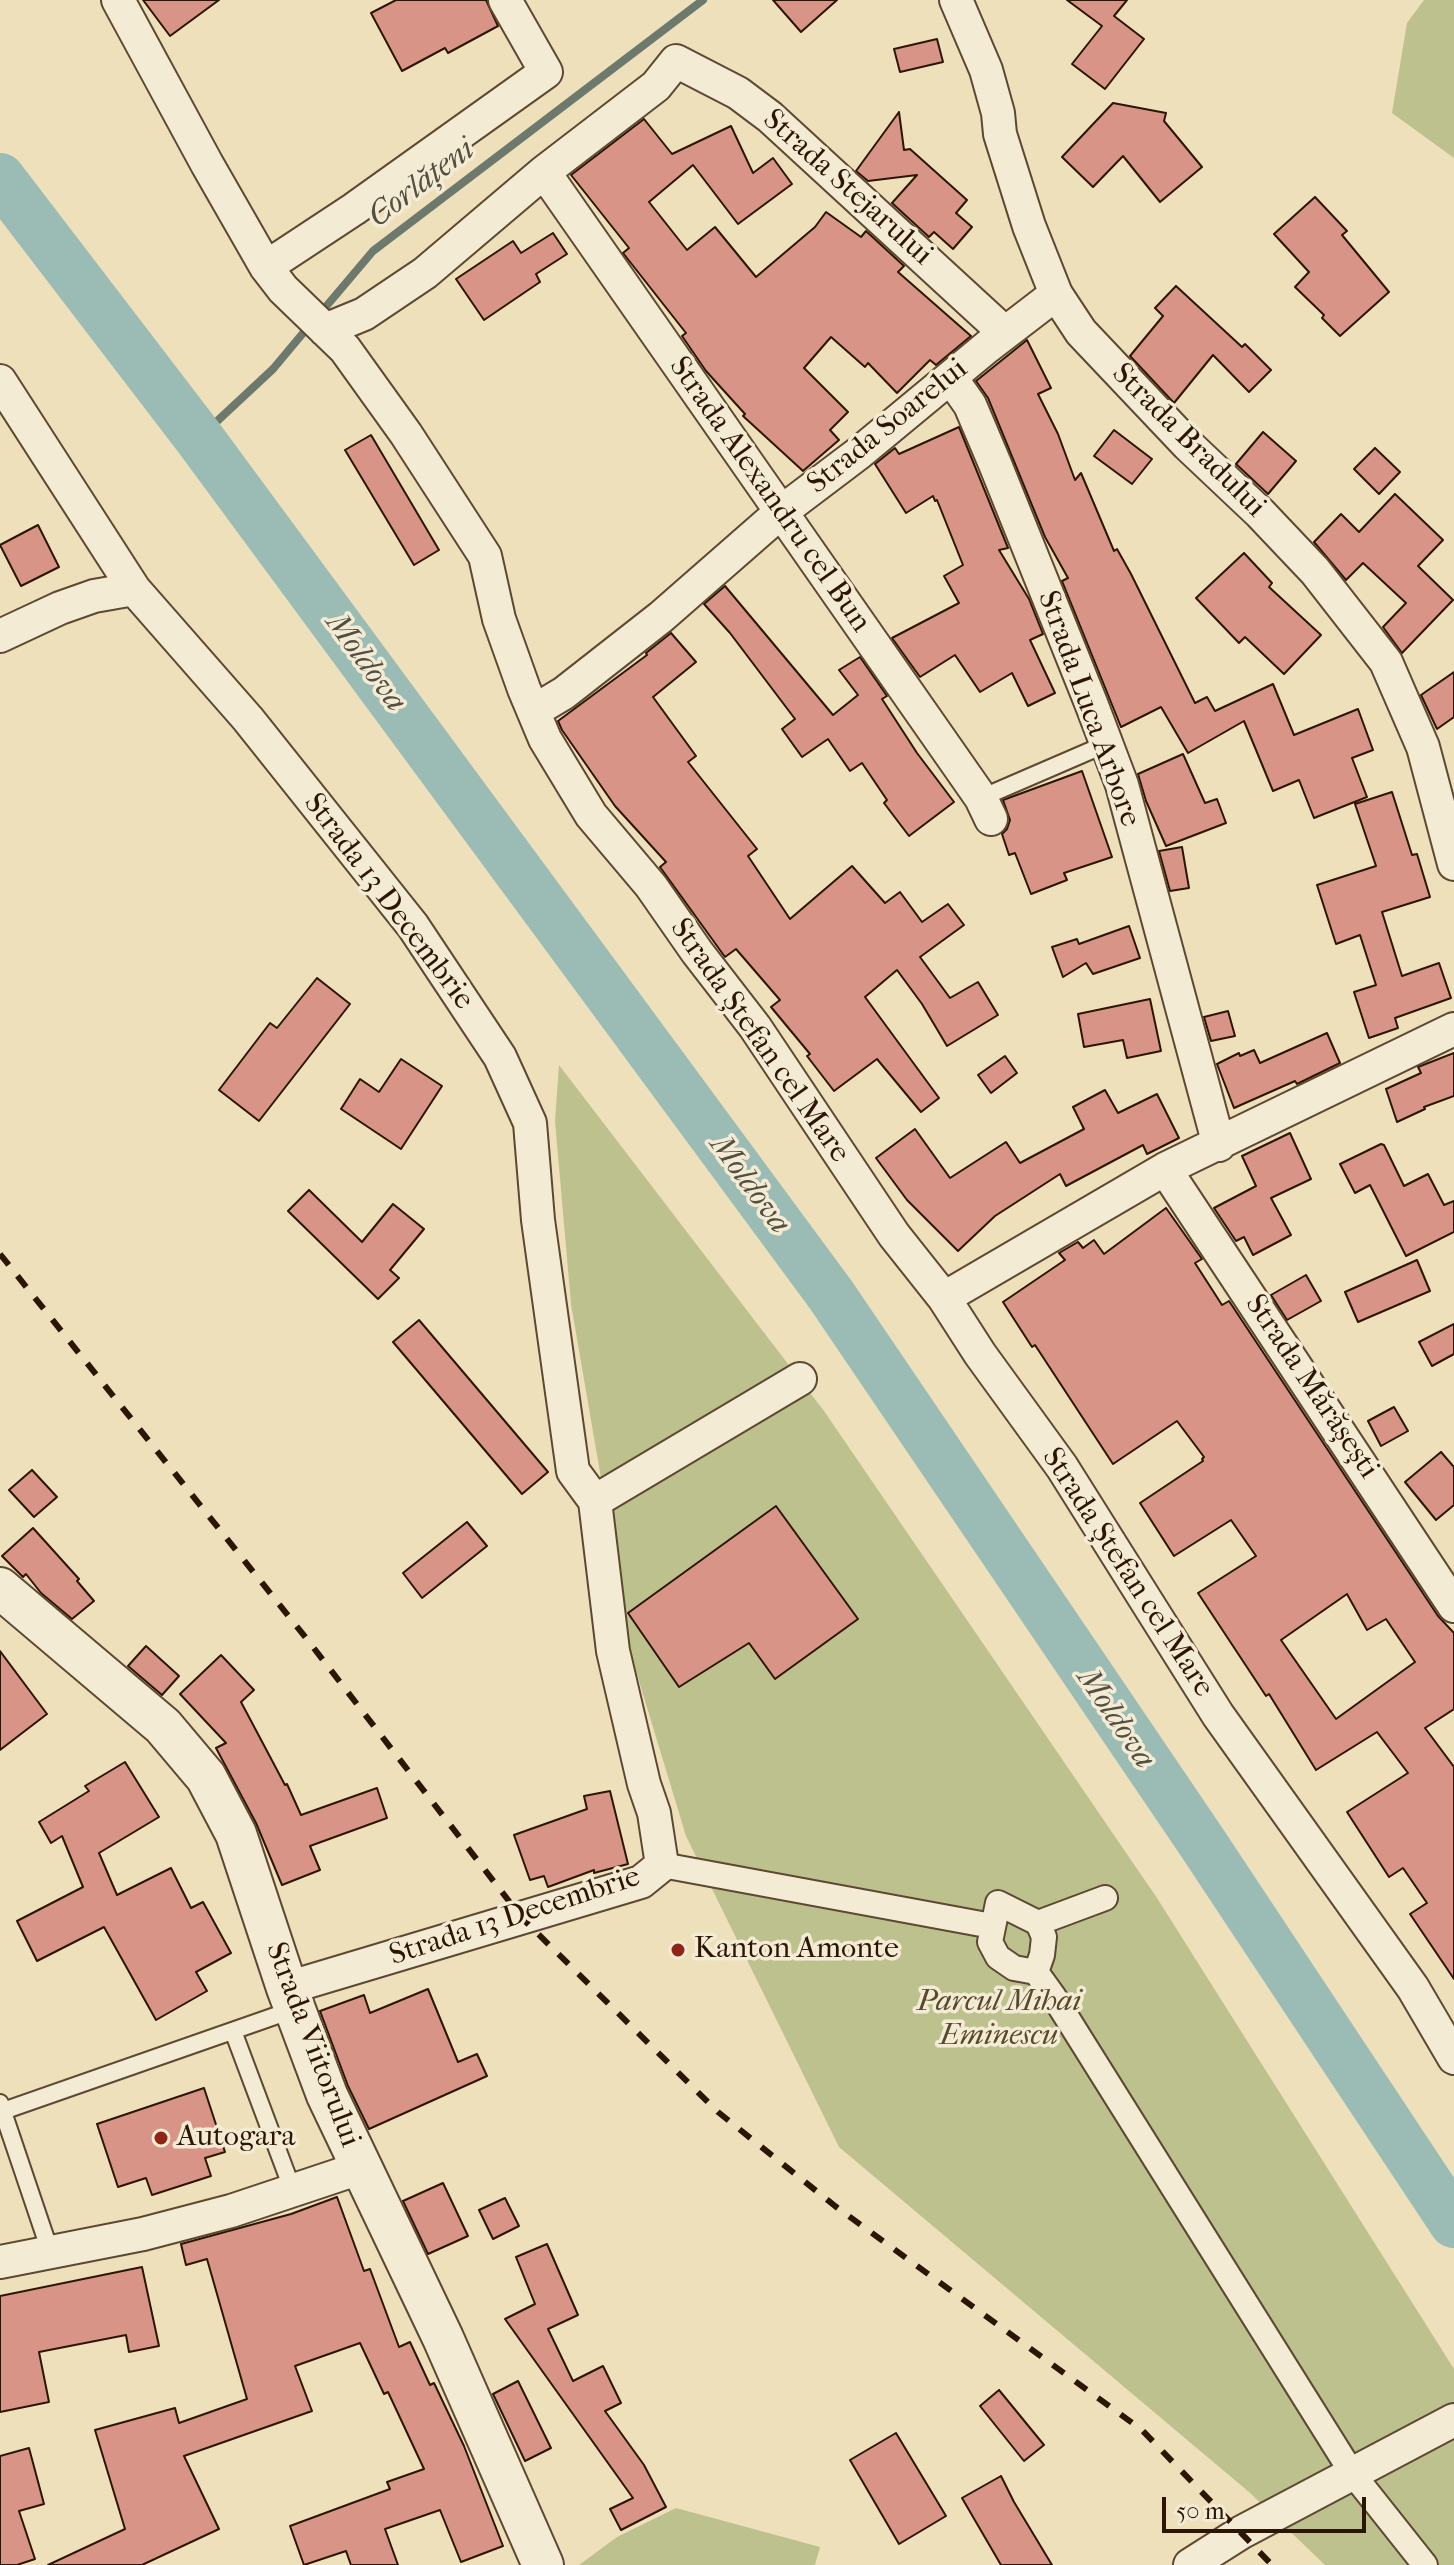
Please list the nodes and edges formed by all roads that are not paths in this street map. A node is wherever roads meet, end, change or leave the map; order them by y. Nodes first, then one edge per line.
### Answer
1 (118, 0) edge
2 (505, 0) edge
3 (956, 0) edge
4 (544, 172) junction
5 (266, 267) junction
6 (1056, 294) junction
7 (325, 330) junction
8 (1005, 333) junction
9 (951, 378) junction
10 (0, 381) edge
11 (781, 512) junction
12 (134, 589) junction
13 (0, 636) edge
14 (534, 711) junction
15 (1106, 744) junction
16 (986, 809) joint
17 (1454, 864) edge
18 (1454, 1029) edge
19 (1219, 1145) junction
20 (1165, 1169) junction
21 (944, 1298) junction
22 (800, 1379) dead end
23 (595, 1501) junction
24 (0, 1588) edge
25 (1454, 1606) edge
26 (662, 1865) junction
27 (1105, 1898) dead end
28 (1038, 1923) junction
29 (992, 1926) junction
30 (1036, 1972) junction
31 (291, 1999) junction
32 (233, 2031) junction
33 (1454, 2058) edge
34 (1, 2107) edge
35 (360, 2168) junction
36 (293, 2191) junction
37 (51, 2254) junction
38 (0, 2262) edge
39 (1454, 2420) edge
40 (1352, 2473) junction
41 (543, 2565) edge
42 (1190, 2565) edge
43 (1425, 2565) edge

1 - 5 street, Strada Ștefan cel Mare
2 - 5 street
3 - 6 street, Strada Bradului
4 - 7 street
4 - 8 street, Strada Stejarului
4 - 11 street, Strada Alexandru cel Bun
5 - 7 street, Strada Ștefan cel Mare
6 - 8 street, Strada Soarelui
6 - 17 street, Strada Bradului
7 - 14 street, Strada Ștefan cel Mare
8 - 9 street, Strada Soarelui
9 - 11 street, Strada Soarelui
9 - 15 street, Strada Luca Arbore
10 - 12 street, Strada 13 Decembrie
11 - 14 street, Strada Soarelui
11 - 16 street, Strada Alexandru cel Bun
12 - 13 street
12 - 23 street, Strada 13 Decembrie
14 - 21 street, Strada Ștefan cel Mare
15 - 16 lane
15 - 19 street, Strada Luca Arbore
18 - 19 street
19 - 20 street
20 - 21 street
20 - 25 street, Strada Mărășești
21 - 33 street, Strada Ștefan cel Mare
22 - 23 street
23 - 26 street, Strada 13 Decembrie
24 - 31 street, Strada Viitorului
26 - 29 street
26 - 31 street, Strada 13 Decembrie
27 - 28 street
28 - 29 street
28 - 30 street
29 - 30 street
30 - 40 street
31 - 32 lane
31 - 35 street, Strada Viitorului
32 - 34 lane
32 - 36 lane
34 - 37 lane
35 - 36 street
35 - 41 street, Strada Viitorului
36 - 37 street
37 - 38 street
39 - 40 street
40 - 42 street
40 - 43 street

